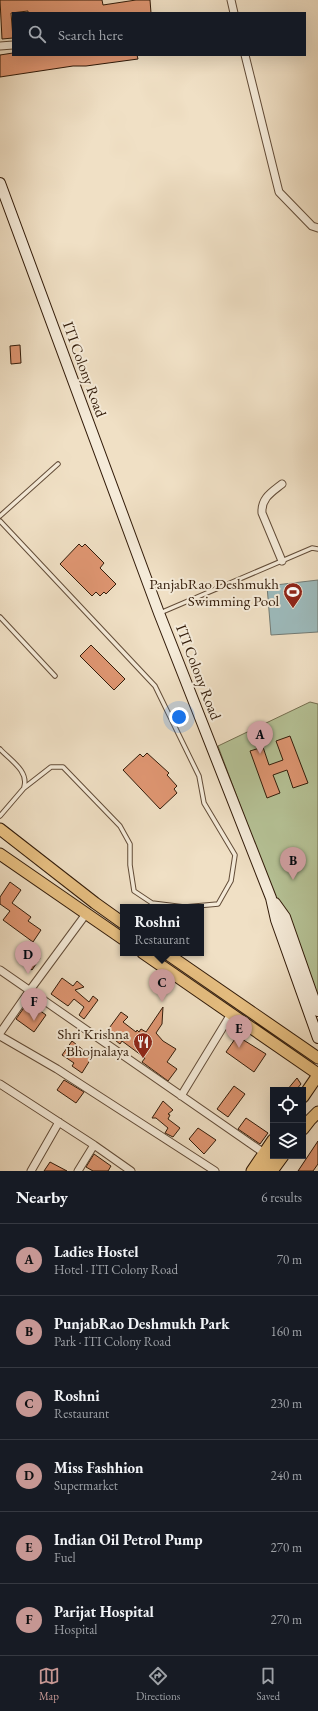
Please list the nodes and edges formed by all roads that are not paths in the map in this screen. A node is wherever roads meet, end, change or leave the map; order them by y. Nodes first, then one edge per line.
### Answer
1 (231, 0) edge
2 (234, 12) edge
3 (12, 45) edge
4 (0, 46) edge
5 (245, 56) edge
6 (0, 183) edge
7 (318, 228) edge
8 (58, 464) dead end
9 (282, 484) dead end
10 (0, 516) edge
11 (0, 521) edge
12 (318, 549) edge
13 (282, 561) junction
14 (159, 613) junction
15 (0, 617) edge
16 (55, 676) dead end
17 (0, 750) edge
18 (24, 788) junction
19 (0, 816) edge
20 (0, 829) edge
21 (0, 854) edge
22 (271, 898) junction
23 (160, 904) edge
24 (204, 905) edge
25 (86, 914) junction
26 (120, 921) edge
27 (120, 937) edge
28 (147, 956) edge
29 (170, 956) edge
30 (0, 970) edge
31 (30, 990) junction
32 (227, 996) junction
33 (219, 1005) junction
34 (318, 1011) edge
35 (231, 1014) junction
36 (0, 1034) edge
37 (318, 1038) edge
38 (318, 1058) edge
39 (318, 1075) edge
40 (0, 1084) edge
41 (306, 1093) edge
42 (181, 1096) junction
43 (318, 1104) edge
44 (310, 1119) edge
45 (59, 1122) junction
46 (94, 1145) junction
47 (269, 1155) edge
48 (281, 1159) edge
49 (121, 1164) junction
50 (30, 1171) edge
51 (78, 1171) edge
52 (117, 1171) edge
53 (131, 1171) edge
54 (215, 1171) edge
55 (252, 1171) edge
56 (263, 1171) edge
57 (272, 1171) edge

1 - 2 street
3 - 4 street
5 - 7 street
6 - 14 street, ITI Colony Road
8 - 10 lane
9 - 13 street
11 - 24 lane
12 - 13 lane
13 - 14 lane
14 - 22 street, ITI Colony Road
15 - 16 lane
17 - 18 lane
18 - 19 lane
18 - 23 lane
20 - 26 main road
21 - 25 main road
22 - 34 street
22 - 37 street, ITI Colony Road
25 - 27 main road
25 - 31 street
28 - 33 main road
29 - 32 main road
30 - 31 street
31 - 36 street
31 - 42 street
32 - 33 main road
32 - 38 main road
33 - 35 main road
35 - 39 main road
35 - 42 street
36 - 54 street
39 - 41 main road
40 - 45 street
42 - 47 street
43 - 44 main road
45 - 46 street
45 - 50 street
46 - 49 street
46 - 51 street
47 - 55 main road
47 - 56 main road
48 - 57 main road
49 - 52 street
49 - 53 street

